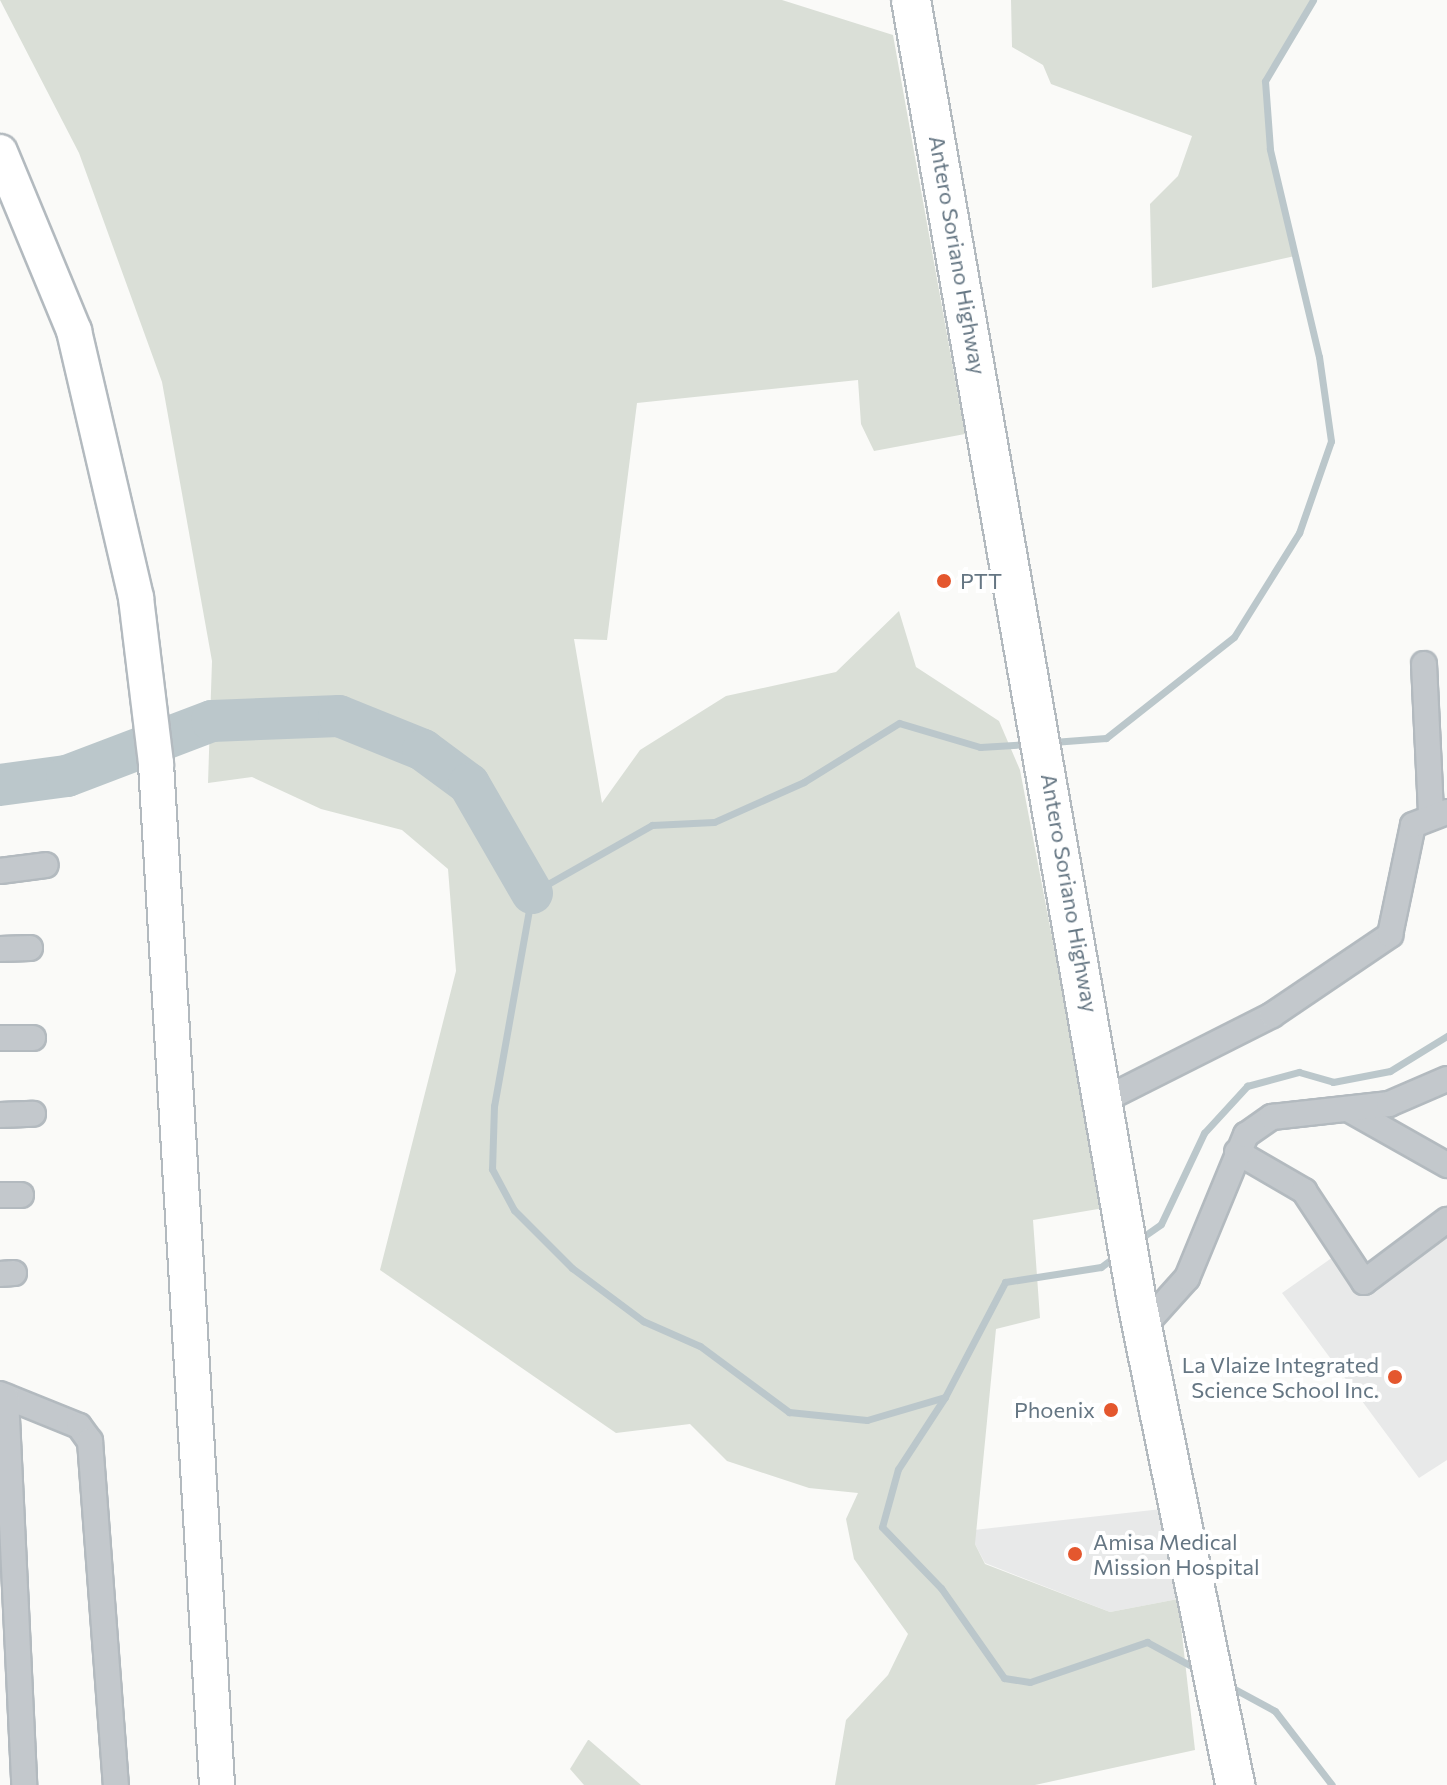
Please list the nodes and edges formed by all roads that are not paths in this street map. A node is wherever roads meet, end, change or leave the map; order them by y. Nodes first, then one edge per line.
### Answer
1 (911, 0) edge
2 (0, 152) edge
3 (1424, 664) dead end
4 (1439, 813) edge
5 (46, 865) dead end
6 (0, 871) edge
7 (30, 948) dead end
8 (0, 949) edge
9 (0, 1038) edge
10 (33, 1038) dead end
11 (1447, 1079) edge
12 (1106, 1099) junction
13 (1348, 1109) junction
14 (33, 1114) dead end
15 (0, 1115) edge
16 (1237, 1152) junction
17 (1447, 1165) edge
18 (1447, 1220) edge
19 (1143, 1327) junction
20 (3, 1396) edge
21 (24, 1785) edge
22 (116, 1785) edge
23 (217, 1785) edge
24 (1235, 1785) edge

1 - 12 main road, Antero Soriano Highway
2 - 23 street
3 - 4 street
4 - 12 street
5 - 6 street
7 - 8 street
9 - 10 street
11 - 13 street
12 - 19 main road, Antero Soriano Highway
13 - 16 street
13 - 17 street
14 - 15 street
16 - 18 street
16 - 19 street
19 - 24 main road, Antero Soriano Highway
20 - 21 street
20 - 22 street

